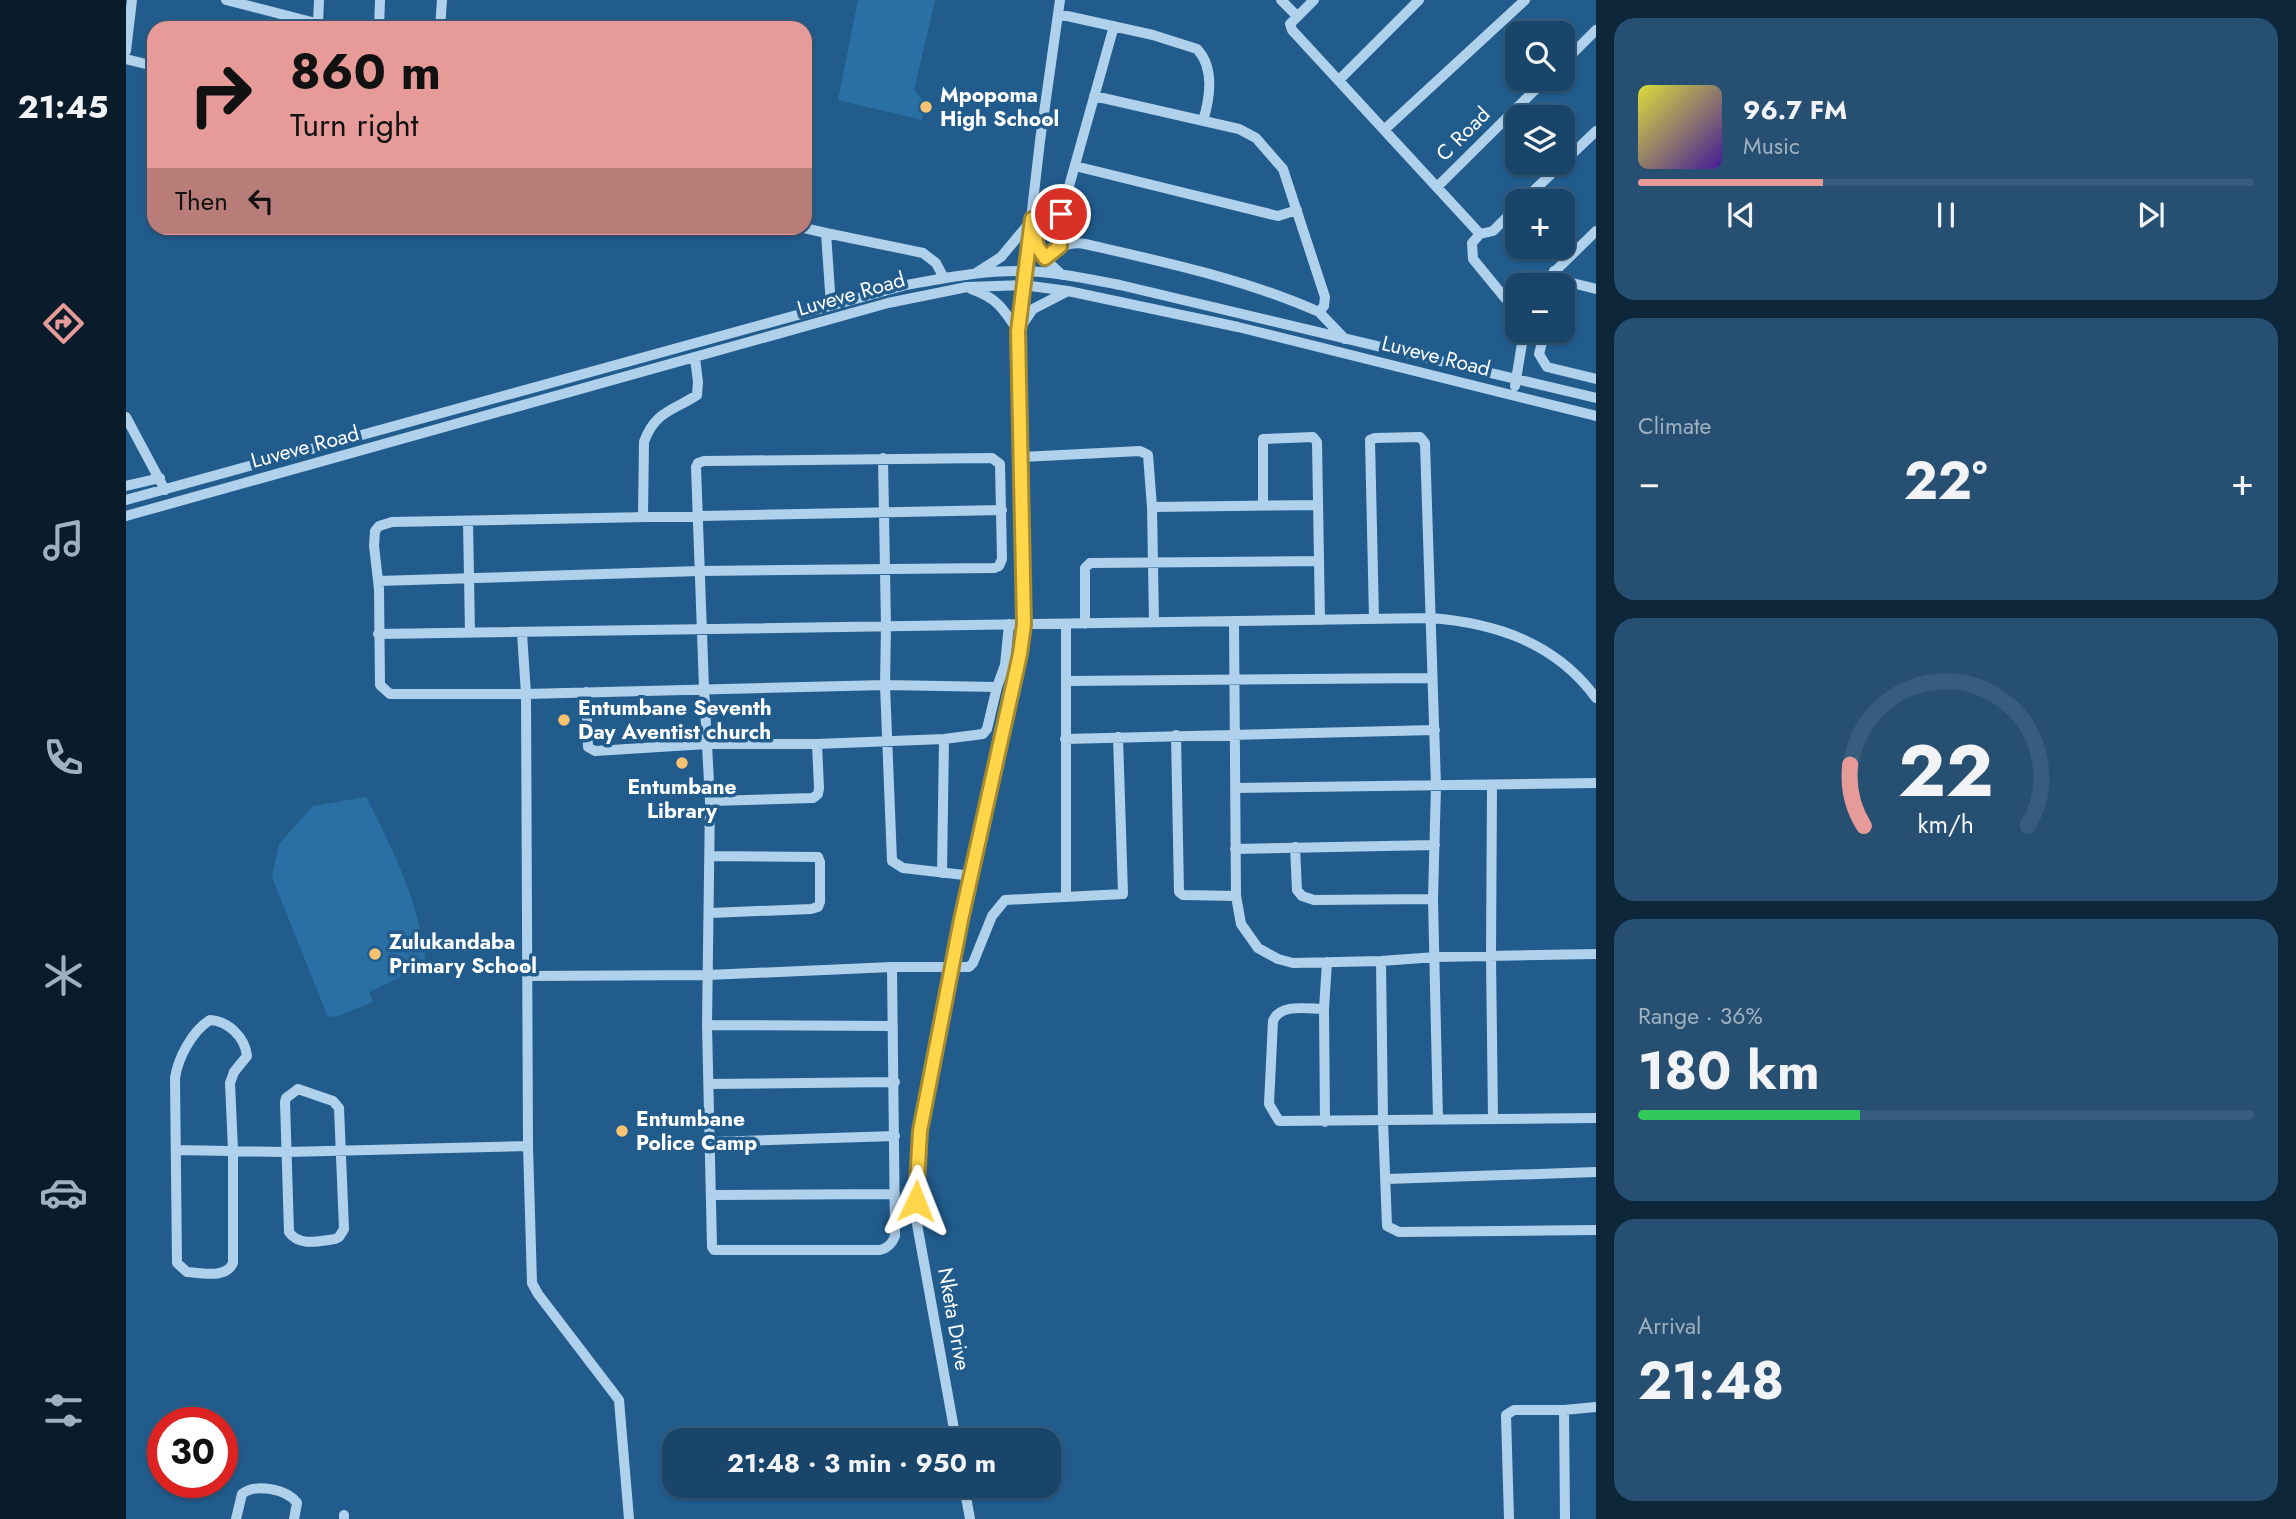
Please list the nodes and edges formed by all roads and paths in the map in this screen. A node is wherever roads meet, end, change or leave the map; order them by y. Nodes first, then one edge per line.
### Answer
1 (132, 0) edge
2 (226, 0) edge
3 (319, 0) edge
4 (380, 0) edge
5 (442, 0) edge
6 (1060, 0) edge
7 (1281, 0) edge
8 (1314, 0) edge
9 (1419, 0) edge
10 (1525, 0) edge
11 (257, 4) edge
12 (1058, 14) junction
13 (1297, 16) junction
14 (309, 21) edge
15 (318, 21) edge
16 (379, 21) edge
17 (440, 21) edge
18 (1114, 26) junction
19 (1596, 30) edge
20 (1575, 50) edge
21 (126, 51) edge
22 (126, 59) edge
23 (147, 64) edge
24 (1340, 79) junction
25 (1534, 91) edge
26 (1094, 96) junction
27 (1203, 121) junction
28 (1384, 130) junction
29 (1596, 131) edge
30 (1075, 166) junction
31 (1437, 187) junction
32 (1536, 189) edge
33 (1297, 210) junction
34 (1032, 219) junction
35 (1505, 219) edge
36 (812, 230) edge
37 (1596, 231) edge
38 (826, 233) junction
39 (1480, 233) junction
40 (1060, 246) junction
41 (1045, 258) junction
42 (1024, 271) junction
43 (976, 273) junction
44 (1563, 273) edge
45 (1062, 275) junction
46 (944, 278) junction
47 (1575, 283) edge
48 (1023, 285) junction
49 (967, 287) junction
50 (1596, 289) edge
51 (1068, 291) junction
52 (1505, 298) edge
53 (831, 306) junction
54 (1320, 312) junction
55 (1018, 331) junction
56 (1345, 339) junction
57 (1522, 343) edge
58 (1542, 343) edge
59 (695, 358) junction
60 (1596, 379) edge
61 (1516, 380) junction
62 (1513, 395) junction
63 (1596, 398) edge
64 (1596, 416) edge
65 (126, 417) edge
66 (1022, 457) junction
67 (883, 458) junction
68 (160, 478) junction
69 (126, 486) edge
70 (165, 490) junction
71 (126, 500) edge
72 (1263, 505) junction
73 (1318, 505) junction
74 (1152, 506) junction
75 (1002, 510) junction
76 (884, 513) junction
77 (698, 515) junction
78 (126, 516) edge
79 (643, 516) junction
80 (468, 521) junction
81 (1319, 561) junction
82 (1153, 562) junction
83 (886, 569) junction
84 (700, 571) junction
85 (468, 577) junction
86 (378, 581) junction
87 (1431, 618) junction
88 (1374, 619) junction
89 (1320, 620) junction
90 (1154, 622) junction
91 (1234, 622) junction
92 (1009, 624) junction
93 (1024, 624) junction
94 (1066, 624) junction
95 (1085, 624) junction
96 (886, 627) junction
97 (701, 630) junction
98 (470, 633) junction
99 (522, 633) junction
100 (378, 634) junction
101 (1432, 678) junction
102 (1233, 680) junction
103 (1066, 681) junction
104 (885, 685) junction
105 (997, 687) junction
106 (704, 688) junction
107 (586, 692) junction
108 (526, 694) junction
109 (1596, 698) edge
110 (1434, 730) junction
111 (1233, 734) junction
112 (1176, 735) junction
113 (1118, 737) junction
114 (944, 739) junction
115 (1065, 739) junction
116 (887, 741) junction
117 (706, 744) junction
118 (817, 744) junction
119 (1596, 783) edge
120 (1492, 785) junction
121 (1436, 786) junction
122 (1235, 788) junction
123 (710, 800) junction
124 (1435, 845) junction
125 (1295, 847) junction
126 (1235, 849) junction
127 (710, 856) junction
128 (942, 873) junction
129 (973, 876) junction
130 (1066, 896) junction
131 (1236, 896) junction
132 (1433, 898) junction
133 (710, 913) junction
134 (1596, 954) edge
135 (1491, 956) junction
136 (1436, 957) junction
137 (1381, 961) junction
138 (1327, 962) junction
139 (892, 967) junction
140 (952, 967) junction
141 (528, 975) junction
142 (708, 975) junction
143 (1324, 1009) junction
144 (707, 1025) junction
145 (893, 1026) junction
146 (895, 1082) junction
147 (709, 1084) junction
148 (1596, 1118) edge
149 (1438, 1119) junction
150 (1493, 1119) junction
151 (1383, 1121) junction
152 (1325, 1122) junction
153 (895, 1136) junction
154 (709, 1142) junction
155 (528, 1146) junction
156 (177, 1150) junction
157 (233, 1150) junction
158 (342, 1150) junction
159 (287, 1152) junction
160 (1596, 1172) edge
161 (1387, 1179) junction
162 (895, 1194) junction
163 (712, 1195) junction
164 (1596, 1230) edge
165 (1596, 1407) edge
166 (1564, 1410) junction
167 (954, 1428) edge
168 (966, 1498) edge
169 (236, 1519) edge
170 (294, 1519) edge
171 (629, 1519) edge
172 (970, 1519) edge
173 (1508, 1519) edge
174 (1565, 1519) edge

1 - 21 street
2 - 11 street
3 - 15 street
4 - 16 street
5 - 17 street
6 - 12 street, Nketa Drive
7 - 13 street
8 - 13 street
9 - 24 street
10 - 28 street
11 - 14 street
12 - 18 street
12 - 34 street, Nketa Drive
13 - 24 street
18 - 26 street
18 - 27 street
19 - 20 street
22 - 23 street
24 - 28 street
25 - 31 street, C Road
26 - 27 street
26 - 30 street
27 - 33 street
28 - 31 street
29 - 32 street
30 - 33 street
30 - 40 street
31 - 39 street
33 - 54 street
34 - 41 street
34 - 42 street, Nketa Drive
34 - 43 street
35 - 39 street
36 - 38 street
37 - 44 street
38 - 46 street
38 - 53 street
39 - 52 street
40 - 41 street
40 - 54 street
41 - 45 street
42 - 43 street, Luveve Road
42 - 45 street, Luveve Road
42 - 48 street, Nketa Drive
43 - 46 street, Luveve Road
45 - 56 street, Luveve Road
46 - 53 street, Luveve Road
47 - 50 street
48 - 49 street, Luveve Road
48 - 51 street, Luveve Road
48 - 55 street, Nketa Drive
49 - 55 street
49 - 59 street, Luveve Road
51 - 55 street
51 - 62 street, Luveve Road
53 - 70 street, Luveve Road
54 - 56 street
55 - 66 street, Nketa Drive
56 - 61 street, Luveve Road
57 - 61 street
58 - 60 street
59 - 78 street, Luveve Road
59 - 79 street
61 - 62 street
61 - 63 street, Luveve Road
62 - 64 street, Luveve Road
65 - 68 street
66 - 74 street
66 - 93 street, Nketa Drive
67 - 75 street
67 - 76 street
67 - 77 street
68 - 69 street
68 - 70 street
70 - 71 street, Luveve Road
72 - 73 street
72 - 73 street
72 - 74 street
73 - 81 street
74 - 82 street
75 - 76 street
75 - 83 street
76 - 77 street
76 - 83 street
77 - 79 street
77 - 84 street
79 - 80 street
80 - 85 street
80 - 86 street
81 - 82 street
81 - 89 street
82 - 90 street
82 - 95 street
83 - 84 street
83 - 96 street
84 - 85 street
84 - 97 street
85 - 86 street
85 - 98 street
86 - 100 street
87 - 88 street
87 - 88 street
87 - 101 street
87 - 109 street
88 - 89 street
89 - 91 street
90 - 91 street
90 - 95 street
91 - 102 street
92 - 93 street
92 - 96 street
92 - 105 street
93 - 94 street
93 - 129 street, Nketa Drive
94 - 95 street
94 - 103 street
96 - 97 street
96 - 104 street
97 - 99 street
97 - 106 street
98 - 99 street
98 - 100 street
99 - 108 street
100 - 108 street
101 - 102 street
101 - 110 street
102 - 103 street
102 - 111 street
103 - 115 street
104 - 105 street
104 - 106 street
104 - 116 street
105 - 114 street
106 - 107 street
106 - 117 street
107 - 108 street
107 - 117 street
108 - 141 street
110 - 111 street
110 - 121 street
111 - 112 street
111 - 122 street
112 - 113 street
112 - 131 street
113 - 115 street
113 - 130 street
114 - 116 street
114 - 128 street
115 - 130 street
116 - 118 street
116 - 128 street
117 - 118 street
117 - 123 street
118 - 123 street
119 - 120 street
120 - 121 street
120 - 135 street
121 - 122 street
121 - 124 street
122 - 126 street
123 - 127 street
124 - 125 street
124 - 132 street
125 - 126 street
125 - 132 street
126 - 131 street
127 - 133 street
127 - 133 street
128 - 129 street
129 - 140 street, Nketa Drive
130 - 140 street
131 - 138 street
132 - 136 street
133 - 142 street
134 - 135 street
135 - 136 street
135 - 150 street
136 - 137 street
136 - 149 street
137 - 138 street
137 - 151 street
138 - 143 street
139 - 140 street
139 - 142 street
139 - 145 street
140 - 167 street, Nketa Drive
141 - 142 street
141 - 155 street
142 - 144 street
143 - 152 street
143 - 152 street
144 - 145 street
144 - 147 street
145 - 146 street
146 - 147 street
146 - 153 street
147 - 154 street
148 - 150 street
149 - 150 street
149 - 151 street
151 - 152 street
151 - 161 street
153 - 154 street
153 - 162 street
154 - 163 street
155 - 158 street
155 - 171 street
156 - 157 street
156 - 157 street
156 - 157 street
157 - 159 street
158 - 159 street
158 - 159 street
158 - 159 street
160 - 161 street
161 - 164 street
162 - 163 street
162 - 163 street
165 - 166 street
166 - 173 street
166 - 174 street
168 - 172 street
169 - 170 street

